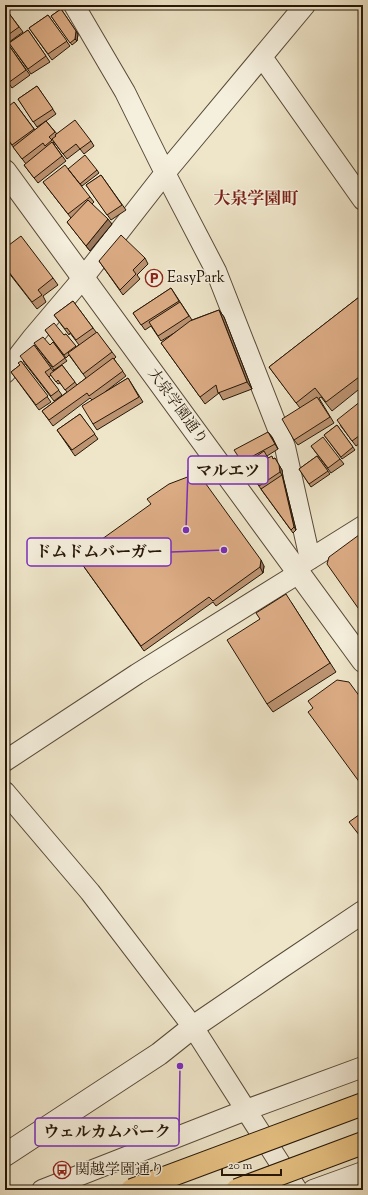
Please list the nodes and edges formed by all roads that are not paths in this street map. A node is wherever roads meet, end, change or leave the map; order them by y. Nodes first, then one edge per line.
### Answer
1 (74, 5) edge
2 (305, 5) edge
3 (262, 57) junction
4 (5, 171) edge
5 (165, 173) junction
6 (363, 200) edge
7 (83, 278) junction
8 (5, 373) edge
9 (363, 526) edge
10 (302, 567) junction
11 (363, 661) edge
12 (5, 761) edge
13 (5, 792) edge
14 (363, 912) edge
15 (193, 1027) junction
16 (363, 1067) edge
17 (363, 1104) edge
18 (246, 1110) junction
19 (363, 1143) edge
20 (5, 1155) edge
21 (363, 1172) edge
22 (42, 1190) edge
23 (132, 1190) edge
24 (237, 1190) edge
25 (297, 1190) edge
26 (313, 1190) edge

1 - 5 street
2 - 3 street
3 - 5 street
3 - 6 street
4 - 7 street, 大泉学園通り
5 - 7 street
5 - 10 street
7 - 8 street
7 - 10 street, 大泉学園通り
9 - 10 street
10 - 11 street, 大泉学園通り
10 - 12 street
13 - 15 street
14 - 15 street
15 - 18 street
15 - 20 street
16 - 18 street
17 - 23 highway, bridge
18 - 22 street
18 - 25 street
19 - 24 highway, bridge
21 - 26 street

